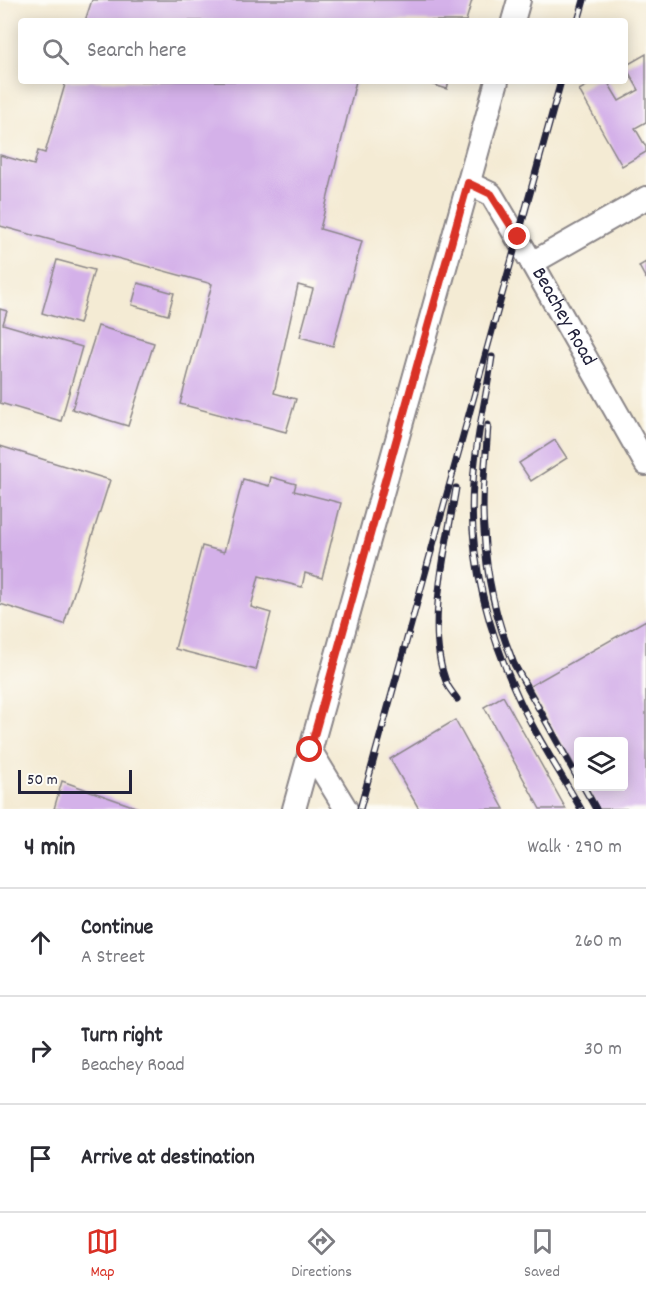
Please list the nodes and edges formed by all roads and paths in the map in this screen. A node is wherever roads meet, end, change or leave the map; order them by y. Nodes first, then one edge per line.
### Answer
1 (519, 0) edge
2 (514, 18) edge
3 (496, 84) edge
4 (468, 183) junction
5 (646, 198) edge
6 (532, 262) junction
7 (646, 464) edge
8 (310, 750) junction
9 (294, 809) edge
10 (346, 809) edge

1 - 2 street
3 - 4 street
4 - 6 street, Beachey Road
4 - 8 street
5 - 6 street
6 - 7 street, Beachey Road
8 - 9 street
8 - 10 street

